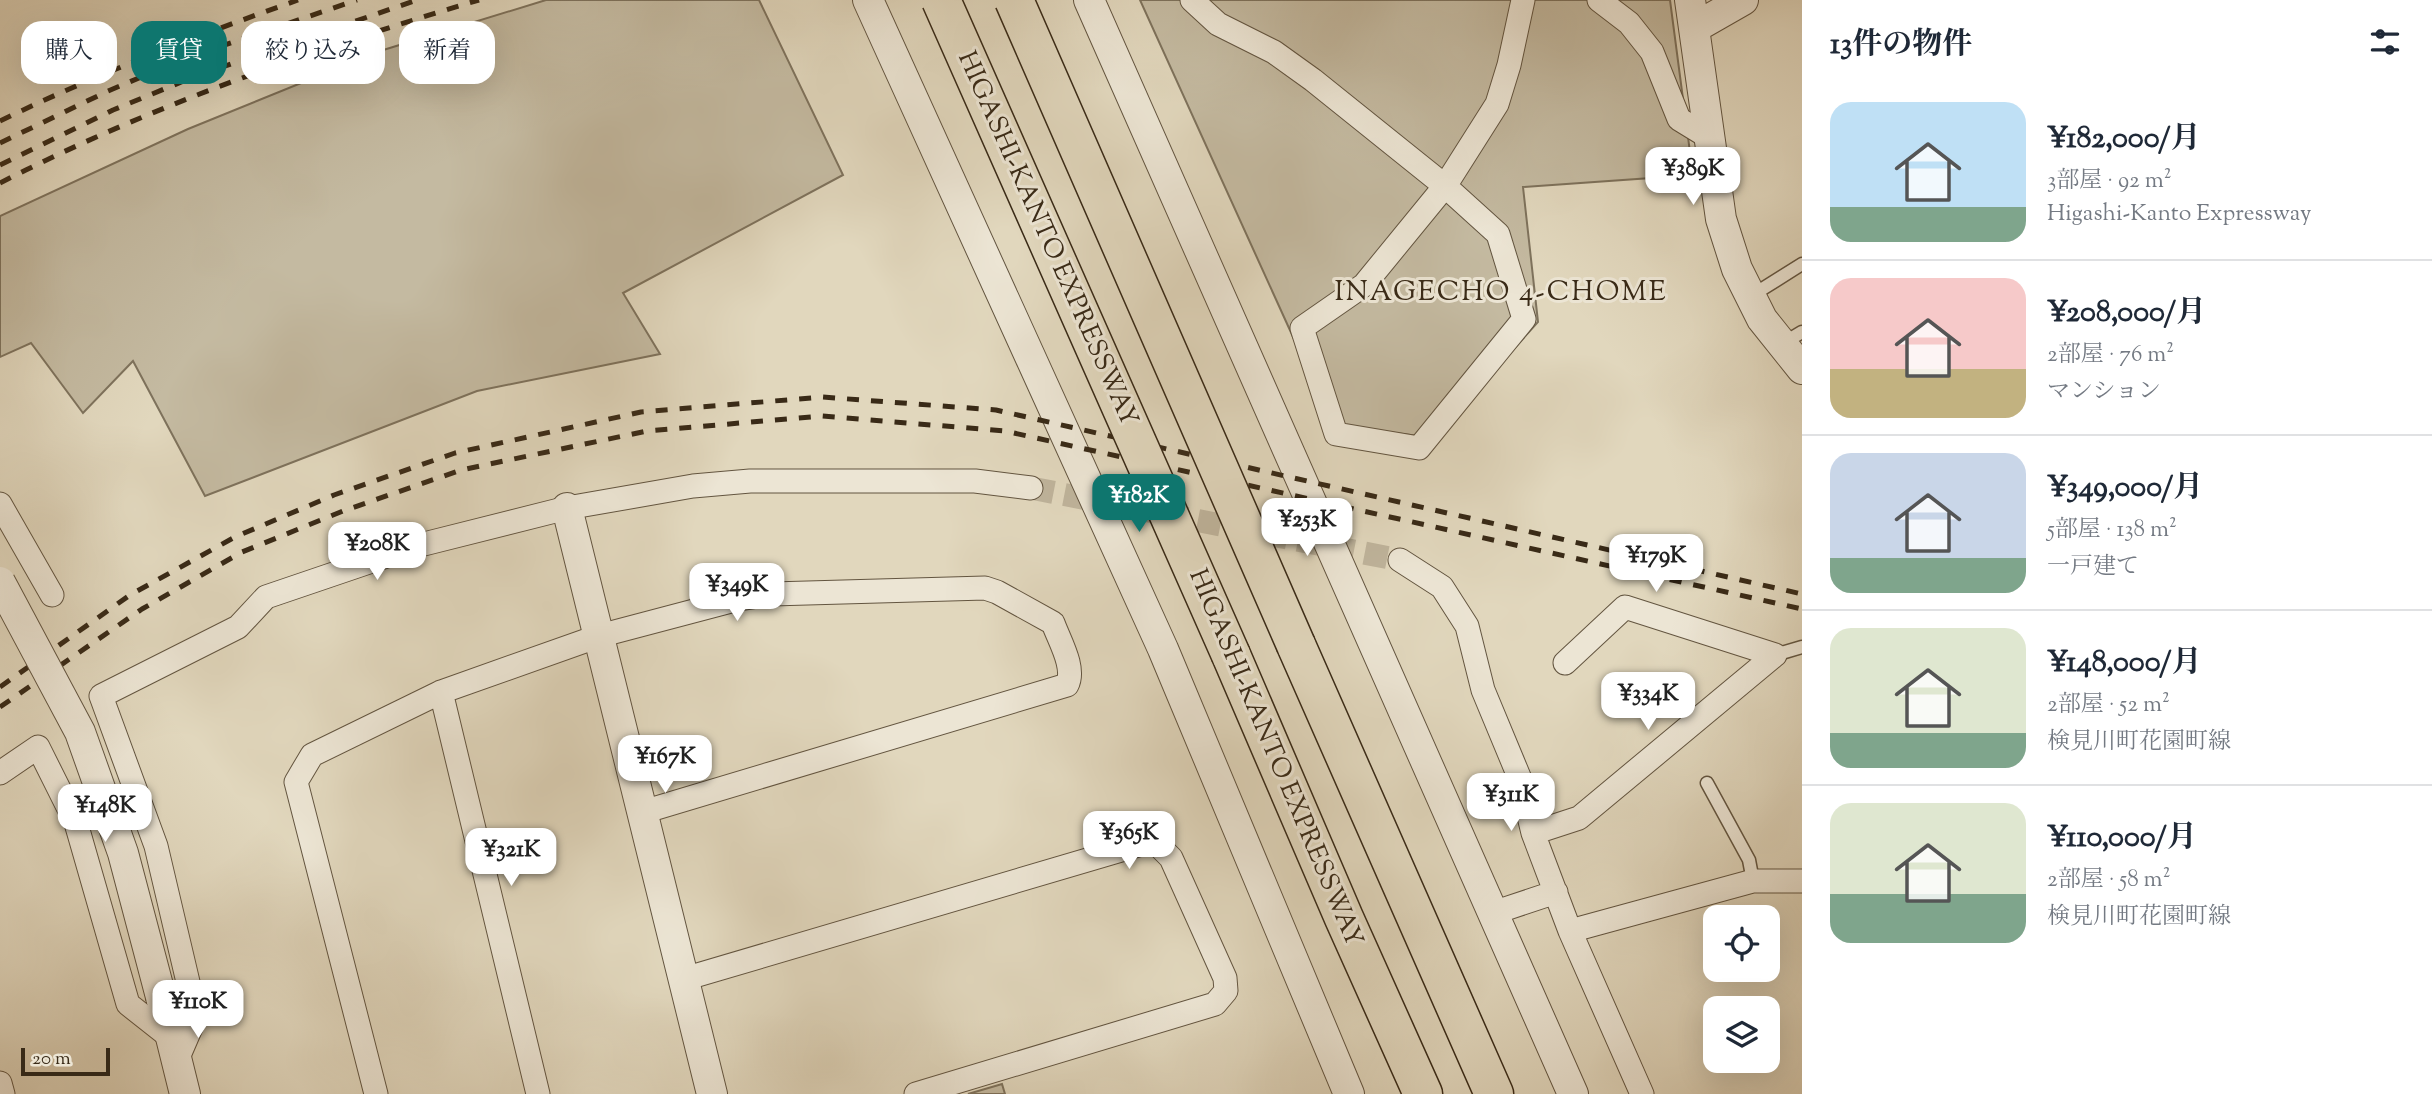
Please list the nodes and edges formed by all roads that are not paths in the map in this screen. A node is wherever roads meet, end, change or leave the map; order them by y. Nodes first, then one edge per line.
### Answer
1 (868, 0) edge
2 (941, 0) edge
3 (1014, 0) edge
4 (1089, 0) edge
5 (1192, 0) edge
6 (1523, 0) edge
7 (1599, 0) edge
8 (1743, 0) edge
9 (1693, 14) edge
10 (1710, 138) junction
11 (1445, 186) junction
12 (1802, 264) edge
13 (1751, 296) junction
14 (1792, 338) edge
15 (1802, 369) edge
16 (1031, 488) tunnel mouth
17 (0, 504) edge
18 (567, 508) junction
19 (1400, 560) tunnel mouth
20 (0, 582) edge
21 (52, 595) dead end
22 (599, 636) junction
23 (1802, 647) edge
24 (1775, 654) junction
25 (1565, 663) dead end
26 (441, 692) junction
27 (0, 773) edge
28 (1707, 783) dead end
29 (643, 812) junction
30 (1533, 832) junction
31 (1753, 881) junction
32 (1802, 881) edge
33 (1556, 892) junction
34 (1493, 913) junction
35 (1570, 931) junction
36 (684, 979) junction
37 (174, 1049) junction
38 (0, 1083) edge
39 (3, 1094) edge
40 (185, 1094) edge
41 (376, 1094) edge
42 (538, 1094) edge
43 (712, 1094) edge
44 (916, 1094) edge
45 (1349, 1094) edge
46 (1423, 1094) edge
47 (1494, 1094) edge
48 (1573, 1094) edge
49 (1642, 1094) edge

1 - 45 street
2 - 46 highway, HIGASHI-KANTO EXPRESSWAY, bridge
3 - 47 highway, bridge
4 - 34 street
5 - 11 street
6 - 11 street
7 - 10 street
8 - 9 street
9 - 10 street
10 - 13 street
11 - 11 street
12 - 13 lane
13 - 14 street
14 - 15 street
16 - 18 street
17 - 21 street
18 - 22 street
18 - 37 street
19 - 30 street
20 - 37 street, bridge
22 - 26 street
22 - 29 street
22 - 29 street
23 - 24 lane
24 - 25 street
24 - 30 street
26 - 41 street
26 - 42 street
27 - 37 street
28 - 31 lane
29 - 36 street
30 - 33 street
31 - 32 street
31 - 35 street
33 - 34 street
33 - 35 street
34 - 48 street
35 - 49 street
36 - 43 street
36 - 44 street
37 - 40 street
38 - 39 street

